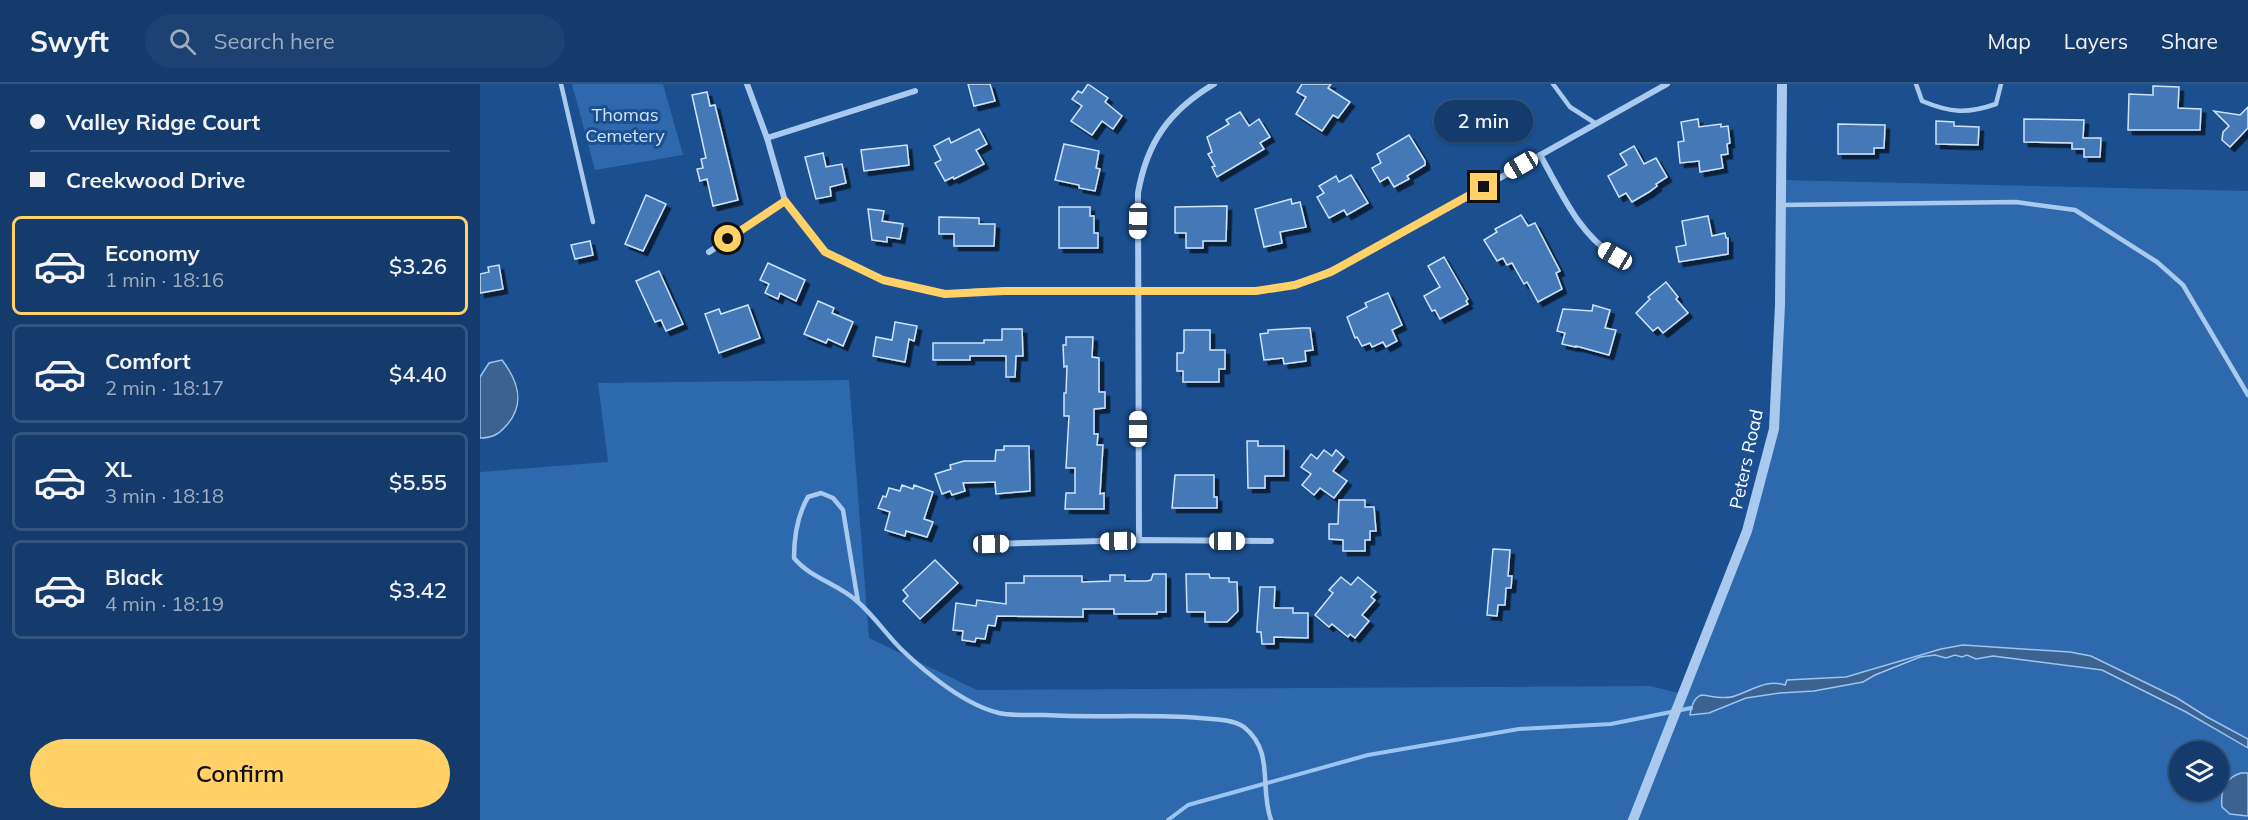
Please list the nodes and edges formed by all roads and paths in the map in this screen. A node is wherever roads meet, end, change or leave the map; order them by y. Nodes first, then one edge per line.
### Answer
1 (561, 84) edge
2 (747, 84) edge
3 (1214, 84) edge
4 (1553, 84) edge
5 (1667, 84) edge
6 (1782, 84) edge
7 (1916, 84) edge
8 (2001, 84) edge
9 (915, 91) dead end
10 (1596, 123) junction
11 (767, 138) junction
12 (1540, 155) junction
13 (785, 201) junction
14 (1781, 205) junction
15 (593, 222) dead end
16 (709, 252) dead end
17 (1615, 256) dead end
18 (1137, 291) junction
19 (2248, 395) edge
20 (1139, 540) junction
21 (1271, 541) dead end
22 (991, 544) dead end
23 (858, 602) junction
24 (1271, 820) edge
25 (1633, 820) edge

1 - 15 lane
2 - 11 street
3 - 18 street
4 - 10 lane
5 - 10 street
6 - 14 street, Peters Road
7 - 8 lane
9 - 11 street
10 - 12 street
11 - 13 street
12 - 17 street
12 - 18 street
13 - 16 street
13 - 18 street
14 - 19 lane
14 - 25 street, Peters Road
18 - 20 street
20 - 21 street
20 - 22 street
23 - 23 lane
23 - 24 lane

